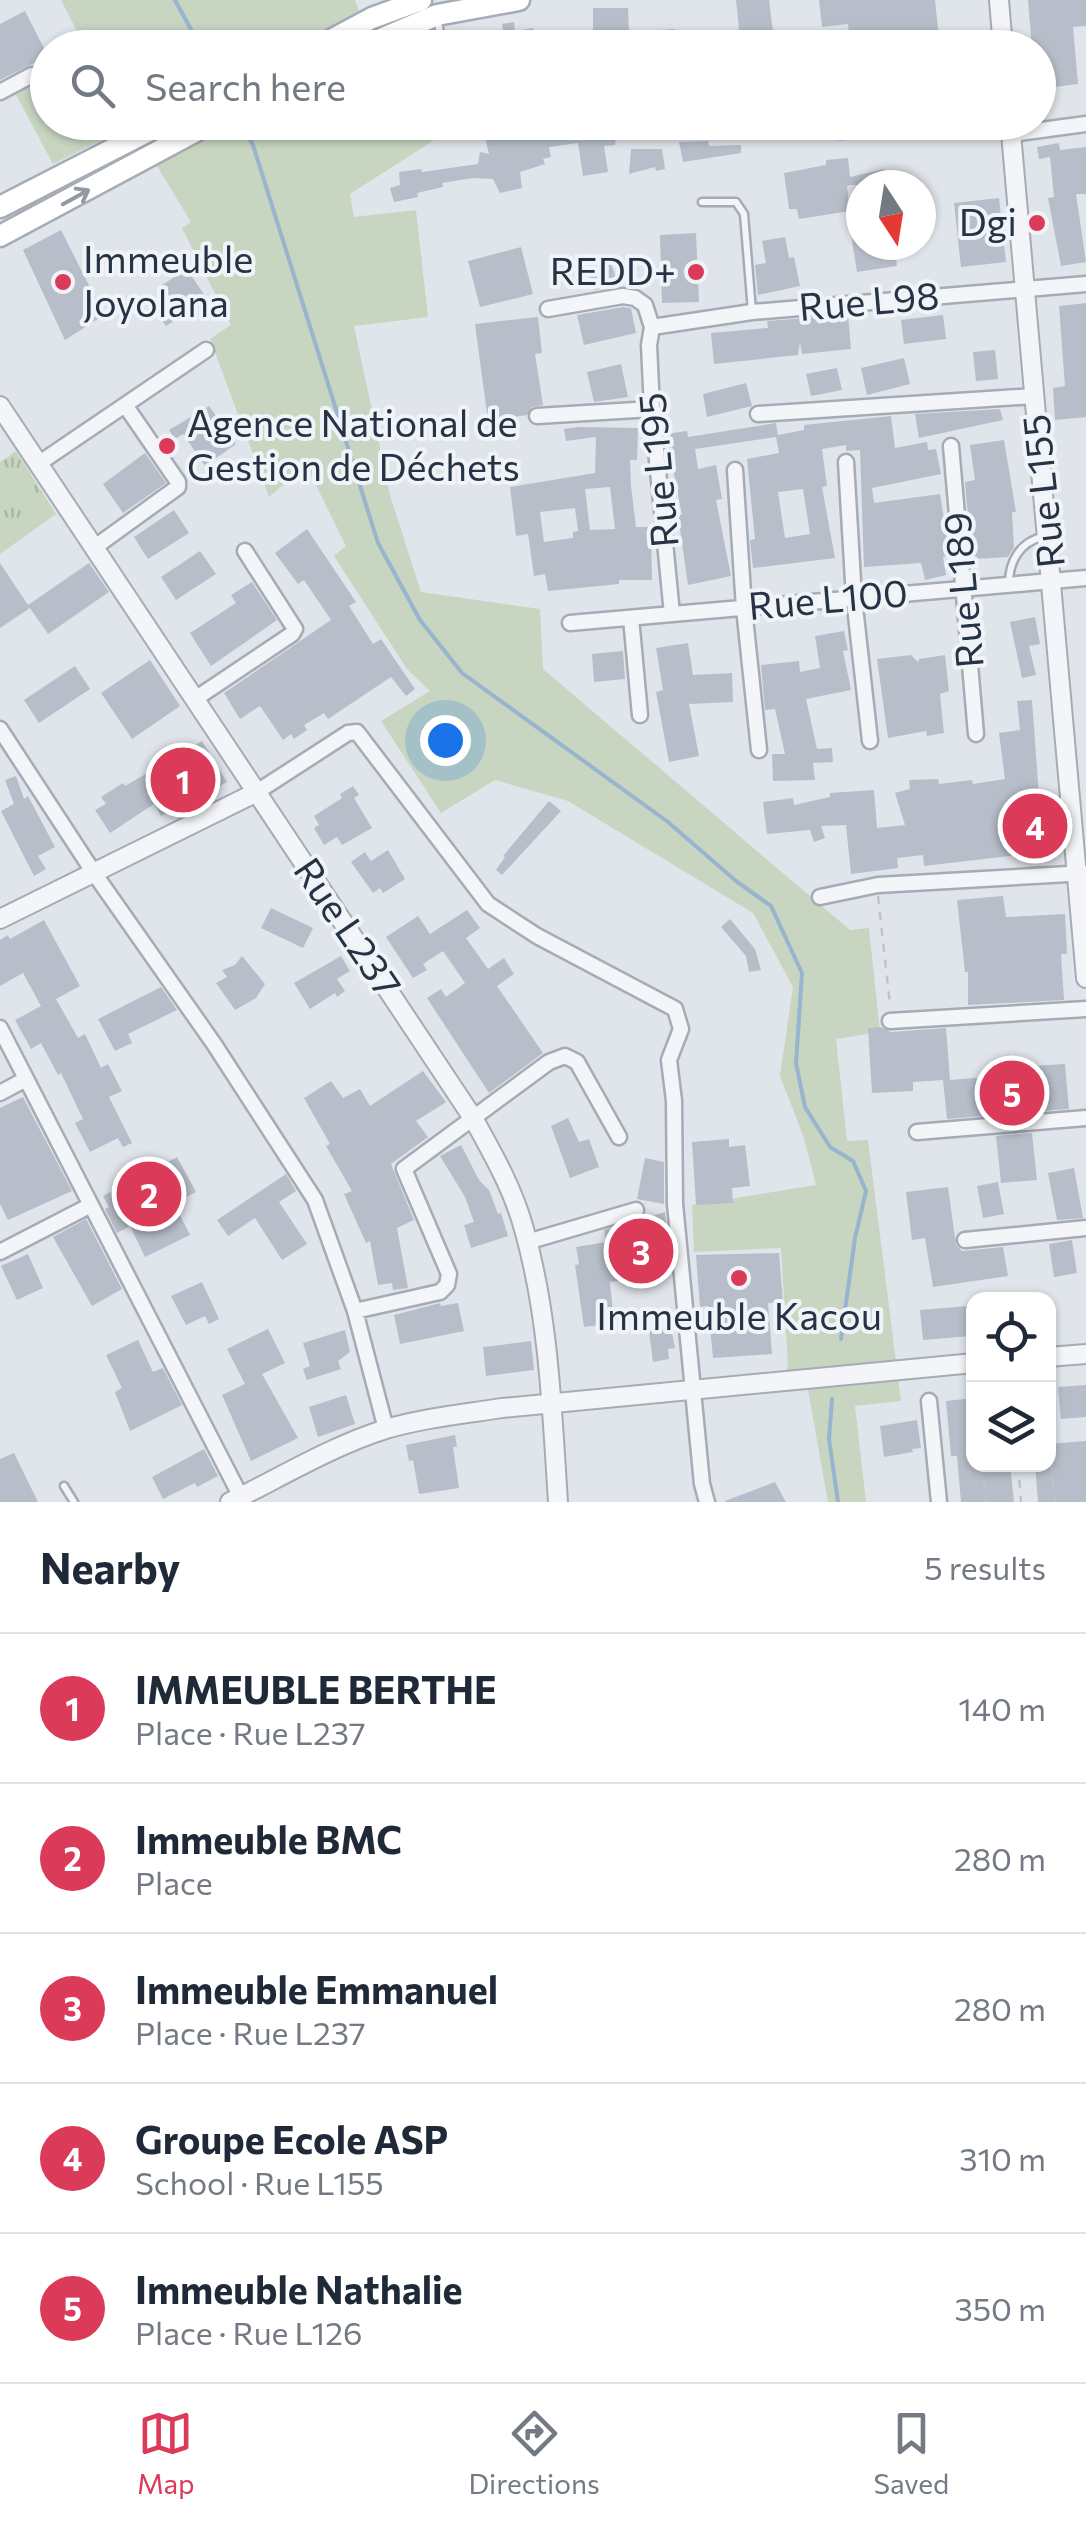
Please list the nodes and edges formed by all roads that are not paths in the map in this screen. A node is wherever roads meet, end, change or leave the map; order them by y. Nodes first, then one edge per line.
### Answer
1 (421, 0) edge
2 (519, 0) edge
3 (998, 0) edge
4 (370, 9) edge
5 (438, 15) junction
6 (342, 30) edge
7 (403, 30) edge
8 (440, 30) edge
9 (1001, 30) edge
10 (30, 76) edge
11 (0, 92) edge
12 (1086, 124) edge
13 (1056, 126) edge
14 (132, 140) edge
15 (179, 140) edge
16 (1012, 140) edge
17 (702, 202) dead end
18 (0, 208) edge
19 (0, 236) edge
20 (1086, 284) edge
21 (1025, 290) junction
22 (548, 309) dead end
23 (752, 312) junction
24 (652, 327) junction
25 (206, 350) dead end
26 (1034, 396) junction
27 (125, 405) junction
28 (0, 406) edge
29 (652, 408) junction
30 (758, 414) dead end
31 (537, 416) dead end
32 (951, 446) dead end
33 (846, 462) dead end
34 (38, 464) junction
35 (736, 470) dead end
36 (1048, 536) junction
37 (94, 547) junction
38 (245, 551) dead end
39 (1086, 578) edge
40 (1053, 583) junction
41 (1009, 586) junction
42 (964, 588) junction
43 (854, 598) junction
44 (744, 608) junction
45 (672, 614) junction
46 (631, 618) junction
47 (570, 623) dead end
48 (195, 699) junction
49 (640, 715) dead end
50 (0, 729) edge
51 (976, 734) dead end
52 (870, 741) dead end
53 (759, 750) dead end
54 (256, 792) junction
55 (94, 873) junction
56 (1082, 873) edge
57 (820, 897) dead end
58 (0, 919) edge
59 (1086, 978) edge
60 (1086, 1009) edge
61 (890, 1014) road end
62 (0, 1028) edge
63 (26, 1079) junction
64 (0, 1092) edge
65 (474, 1118) junction
66 (1086, 1118) edge
67 (917, 1132) dead end
68 (619, 1136) dead end
69 (91, 1205) junction
70 (636, 1210) dead end
71 (1086, 1228) edge
72 (964, 1240) dead end
73 (527, 1242) junction
74 (0, 1252) edge
75 (355, 1310) junction
76 (1086, 1354) edge
77 (1056, 1356) edge
78 (966, 1364) edge
79 (694, 1389) junction
80 (929, 1401) dead end
81 (552, 1403) junction
82 (386, 1430) junction
83 (64, 1486) dead end
84 (236, 1500) edge
85 (74, 1502) edge
86 (558, 1502) edge
87 (707, 1502) edge
88 (940, 1502) edge

1 - 4 main road
2 - 5 main road
3 - 9 street
4 - 6 main road
5 - 7 main road
5 - 8 lane
10 - 11 street
12 - 13 street
14 - 18 main road
19 -> 15 main road
16 - 21 street, Rue L155
17 - 23 lane
20 - 21 street, Rue L98
21 - 23 street, Rue L98
21 - 26 street, Rue L155
22 - 24 street
23 - 24 street, Rue L98
24 - 29 street, Rue L195
25 - 27 street
26 - 30 street
26 - 36 street, Rue L155
27 - 34 street
27 - 37 street
28 - 34 street, Rue L237
29 - 31 street
29 - 45 street, Rue L195
32 - 42 street, Rue L189
33 - 43 street
34 - 37 street, Rue L237
35 - 44 street
36 - 40 street, Rue L155
36 - 41 lane
37 - 48 street, Rue L237
38 - 48 street
39 - 40 street, Rue L100
40 - 41 street, Rue L100
40 - 56 street, Rue L155
41 - 42 street, Rue L100
42 - 43 street, Rue L100
42 - 51 street, Rue L189
43 - 44 street, Rue L100
43 - 52 street
44 - 45 street, Rue L100
44 - 53 street
45 - 46 street, Rue L100
46 - 47 street, Rue L100
46 - 49 street
48 - 54 street, Rue L237
50 - 55 street
54 - 55 street
54 - 65 street, Rue L237
54 - 79 street
55 - 58 street
55 - 75 street
56 - 57 street
56 - 59 street, Rue L155
60 - 61 street
62 - 63 street
63 - 64 street
63 - 69 street
65 - 68 street
65 - 73 street, Rue L237
65 - 75 street
66 - 67 street
69 - 74 street
69 - 84 street
70 - 73 street
71 - 72 street
73 - 81 street, Rue L237
75 - 82 street
76 - 77 street
78 - 79 street
79 - 81 street
79 - 87 street
80 - 88 street
81 - 82 street
81 - 86 street, Rue L237
82 - 84 street
83 - 85 lane

